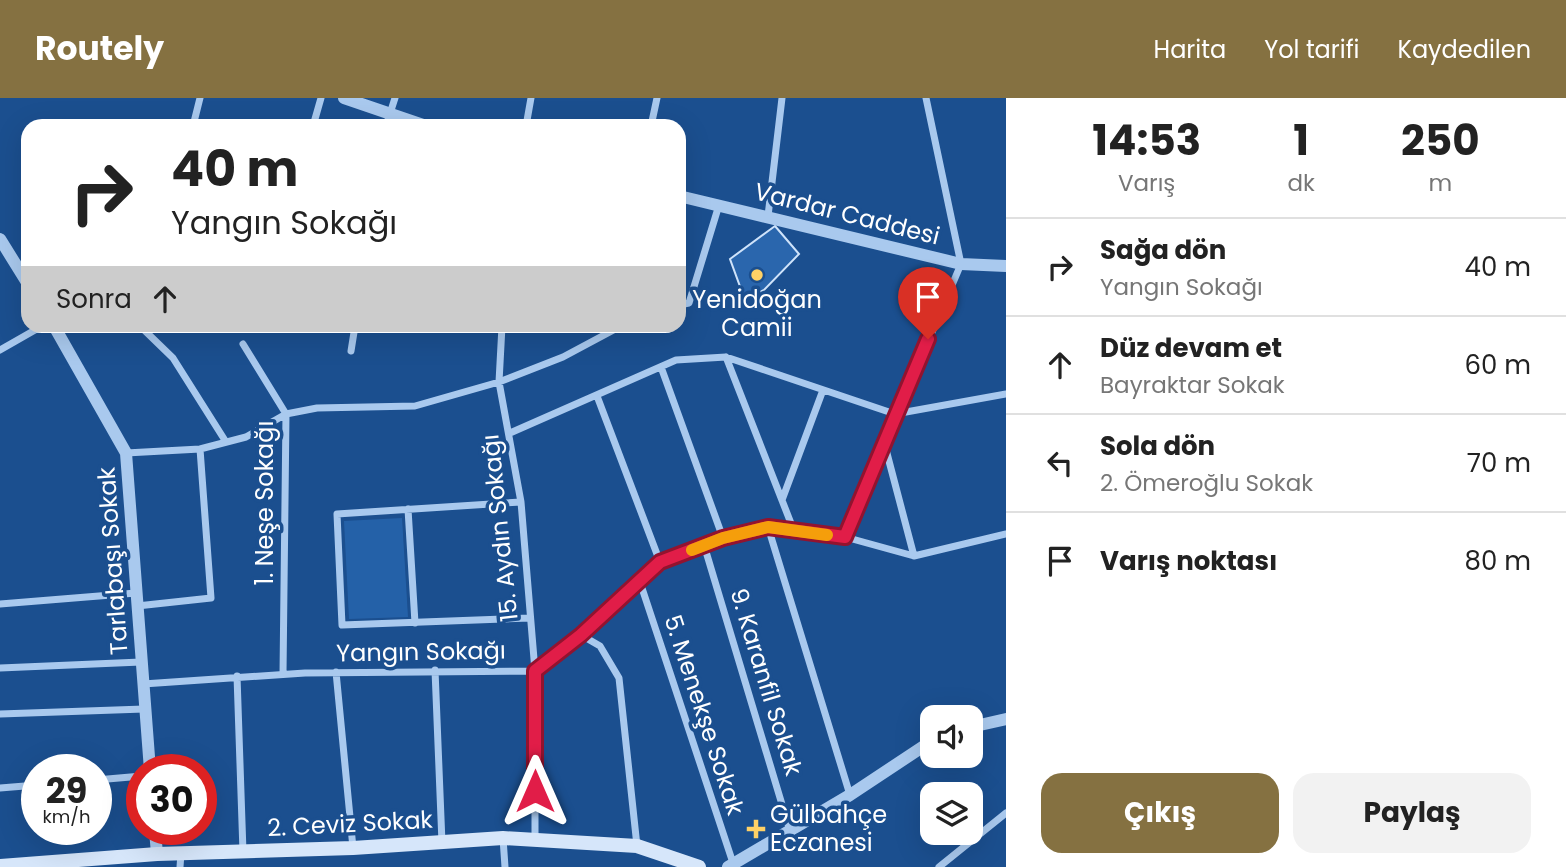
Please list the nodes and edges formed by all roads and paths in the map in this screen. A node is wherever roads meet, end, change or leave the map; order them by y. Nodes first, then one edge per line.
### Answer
1 (200, 98) edge
2 (321, 98) edge
3 (344, 98) edge
4 (395, 98) edge
5 (531, 98) edge
6 (657, 98) edge
7 (782, 98) edge
8 (926, 98) edge
9 (195, 119) edge
10 (315, 119) edge
11 (385, 119) edge
12 (387, 119) edge
13 (527, 119) edge
14 (652, 119) edge
15 (686, 198) edge
16 (719, 205) junction
17 (768, 216) junction
18 (0, 239) edge
19 (961, 264) junction
20 (1006, 266) edge
21 (21, 273) edge
22 (686, 304) edge
23 (30, 333) edge
24 (58, 333) edge
25 (147, 333) edge
26 (354, 333) edge
27 (502, 333) edge
28 (608, 333) edge
29 (243, 344) dead end
30 (0, 350) edge
31 (351, 351) dead end
32 (726, 357) junction
33 (662, 367) junction
34 (499, 382) junction
35 (824, 390) junction
36 (1006, 394) edge
37 (597, 396) junction
38 (286, 414) junction
39 (895, 414) junction
40 (510, 433) junction
41 (884, 441) junction
42 (226, 442) junction
43 (200, 449) junction
44 (126, 453) junction
45 (782, 500) junction
46 (521, 502) junction
47 (408, 509) junction
48 (768, 527) junction
49 (794, 531) junction
50 (1006, 534) edge
51 (845, 537) junction
52 (723, 538) junction
53 (704, 545) junction
54 (914, 556) junction
55 (660, 562) junction
56 (639, 579) junction
57 (136, 600) junction
58 (0, 604) edge
59 (530, 618) junction
60 (415, 622) junction
61 (581, 635) junction
62 (141, 662) junction
63 (0, 668) edge
64 (435, 670) junction
65 (535, 671) junction
66 (336, 672) junction
67 (284, 674) junction
68 (237, 676) junction
69 (143, 684) junction
70 (144, 709) junction
71 (0, 714) edge
72 (1006, 719) edge
73 (983, 724) edge
74 (920, 749) edge
75 (148, 754) edge
76 (21, 786) edge
77 (0, 788) edge
78 (850, 795) junction
79 (1006, 813) edge
80 (790, 831) junction
81 (503, 838) junction
82 (535, 839) junction
83 (442, 843) junction
84 (156, 845) edge
85 (637, 846) junction
86 (353, 849) junction
87 (243, 852) junction
88 (157, 854) junction
89 (181, 860) edge
90 (731, 865) edge
91 (0, 866) edge
92 (505, 867) edge
93 (699, 867) edge
94 (939, 867) edge

1 - 9 street
2 - 10 street
3 - 11 street
4 - 12 street
5 - 13 street
6 - 14 street
7 - 17 street
8 - 19 street
15 - 16 street, Vardar Caddesi
16 - 17 street, Vardar Caddesi
16 - 22 street
17 - 19 street, Vardar Caddesi
18 - 21 street
19 - 20 street, Vardar Caddesi
19 - 39 street
23 - 30 street
24 - 44 street, Tarlabaşı Sokak
25 - 42 street
26 - 31 street
27 - 34 street, 15. Aydın Sokağı
28 - 34 street
29 - 38 street, 1. Neşe Sokağı
32 - 33 street
32 - 35 street
32 - 45 street
33 - 37 street
33 - 52 street
34 - 38 street
34 - 40 street, 15. Aydın Sokağı
35 - 39 street
35 - 45 street
36 - 39 street
37 - 40 street
37 - 55 street
38 - 42 street
38 - 67 street, 1. Neşe Sokağı
39 - 41 street
40 - 46 street, 15. Aydın Sokağı
41 - 51 street
41 - 54 street
42 - 43 street
43 - 44 street
43 - 57 street
44 - 57 street, Tarlabaşı Sokak
45 - 49 street
46 - 47 street
46 - 59 street, 15. Aydın Sokağı
47 - 60 street
47 - 60 street
48 - 49 street
48 - 52 street, Yangın Sokağı
48 - 78 street
49 - 51 street
50 - 54 street
51 - 54 street
52 - 53 street, Yangın Sokağı
53 - 55 street, Yangın Sokağı
53 - 80 street, 9. Karanfil Sokak
55 - 56 street, Yangın Sokağı
56 - 61 street, Yangın Sokağı
56 - 90 street, 5. Menekşe Sokak
57 - 58 street
57 - 62 street, Tarlabaşı Sokak
59 - 60 street
59 - 65 street, 15. Aydın Sokağı
61 - 65 street, Yangın Sokağı
61 - 85 street
62 - 63 street
62 - 69 street, Tarlabaşı Sokak
64 - 65 street, Yangın Sokağı
64 - 66 street, Yangın Sokağı
64 - 83 street
65 - 82 street, 15. Aydın Sokağı
66 - 67 street, Yangın Sokağı
66 - 86 street
67 - 68 street, Yangın Sokağı
68 - 69 street, Yangın Sokağı
68 - 87 street
69 - 70 street, Tarlabaşı Sokak
70 - 71 street
70 - 75 street, Tarlabaşı Sokak
72 - 73 street
74 - 78 street
76 - 77 street
78 - 80 street
79 - 94 street
80 - 90 street
81 - 82 main road, 2. Ceviz Sokak
81 - 83 main road, 2. Ceviz Sokak
81 - 92 street
82 - 85 main road, 2. Ceviz Sokak
83 - 86 main road, 2. Ceviz Sokak
84 - 88 street
85 - 93 main road, 2. Ceviz Sokak
86 - 87 main road, 2. Ceviz Sokak
87 - 89 main road, 2. Ceviz Sokak
88 - 89 main road, 2. Ceviz Sokak
88 - 91 main road, 2. Ceviz Sokak

